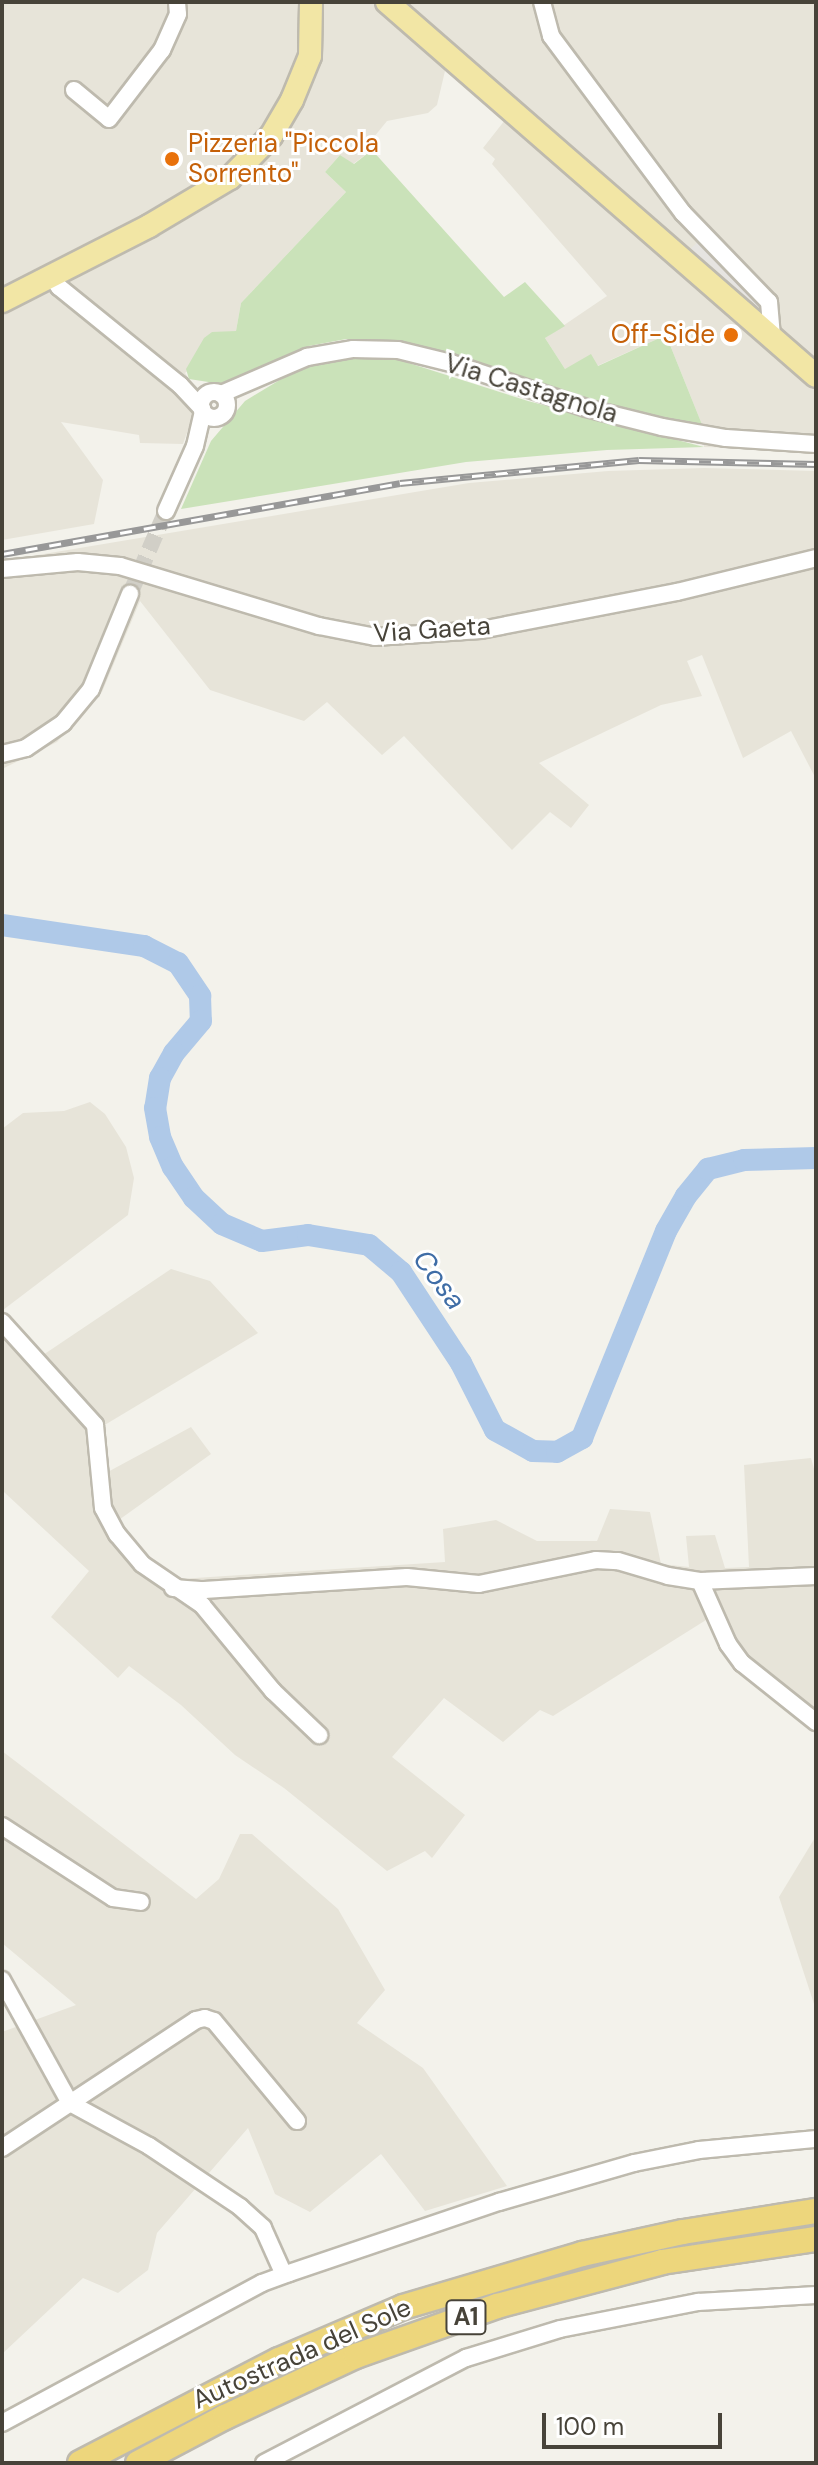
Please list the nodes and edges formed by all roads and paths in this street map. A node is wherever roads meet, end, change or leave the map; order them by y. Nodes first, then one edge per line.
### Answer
1 (177, 2) edge
2 (387, 2) edge
3 (542, 2) edge
4 (313, 3) edge
5 (74, 90) dead end
6 (51, 276) junction
7 (2, 301) edge
8 (772, 335) junction
9 (816, 376) edge
10 (214, 405) junction
11 (816, 444) edge
12 (166, 511) tunnel mouth
13 (816, 558) edge
14 (2, 569) edge
15 (130, 594) tunnel mouth
16 (2, 754) edge
17 (2, 1322) edge
18 (816, 1576) edge
19 (700, 1581) junction
20 (173, 1588) junction
21 (816, 1722) edge
22 (319, 1735) dead end
23 (2, 1826) edge
24 (141, 1902) dead end
25 (2, 1980) edge
26 (70, 2103) junction
27 (297, 2121) dead end
28 (816, 2139) edge
29 (2, 2148) edge
30 (816, 2211) edge
31 (816, 2239) edge
32 (284, 2275) junction
33 (816, 2295) edge
34 (2, 2423) edge
35 (80, 2463) edge
36 (138, 2463) edge
37 (264, 2463) edge

1 - 5 street
2 - 8 main road
3 - 8 street
4 - 6 main road
6 - 7 main road
6 - 10 street
8 - 9 main road
10 - 11 street, Via Castagnola
10 - 12 street
13 - 14 street, Via Gaeta
15 - 16 street
17 - 20 street
18 - 19 street
19 - 20 street
19 - 21 street
20 - 22 street
23 - 24 street
25 - 26 street
26 - 27 street
26 - 29 street
26 - 32 street
28 - 32 street
30 - 35 highway, Autostrada del Sole / A1
31 - 36 highway, Autostrada del Sole / A1
32 - 34 street
33 - 37 street

